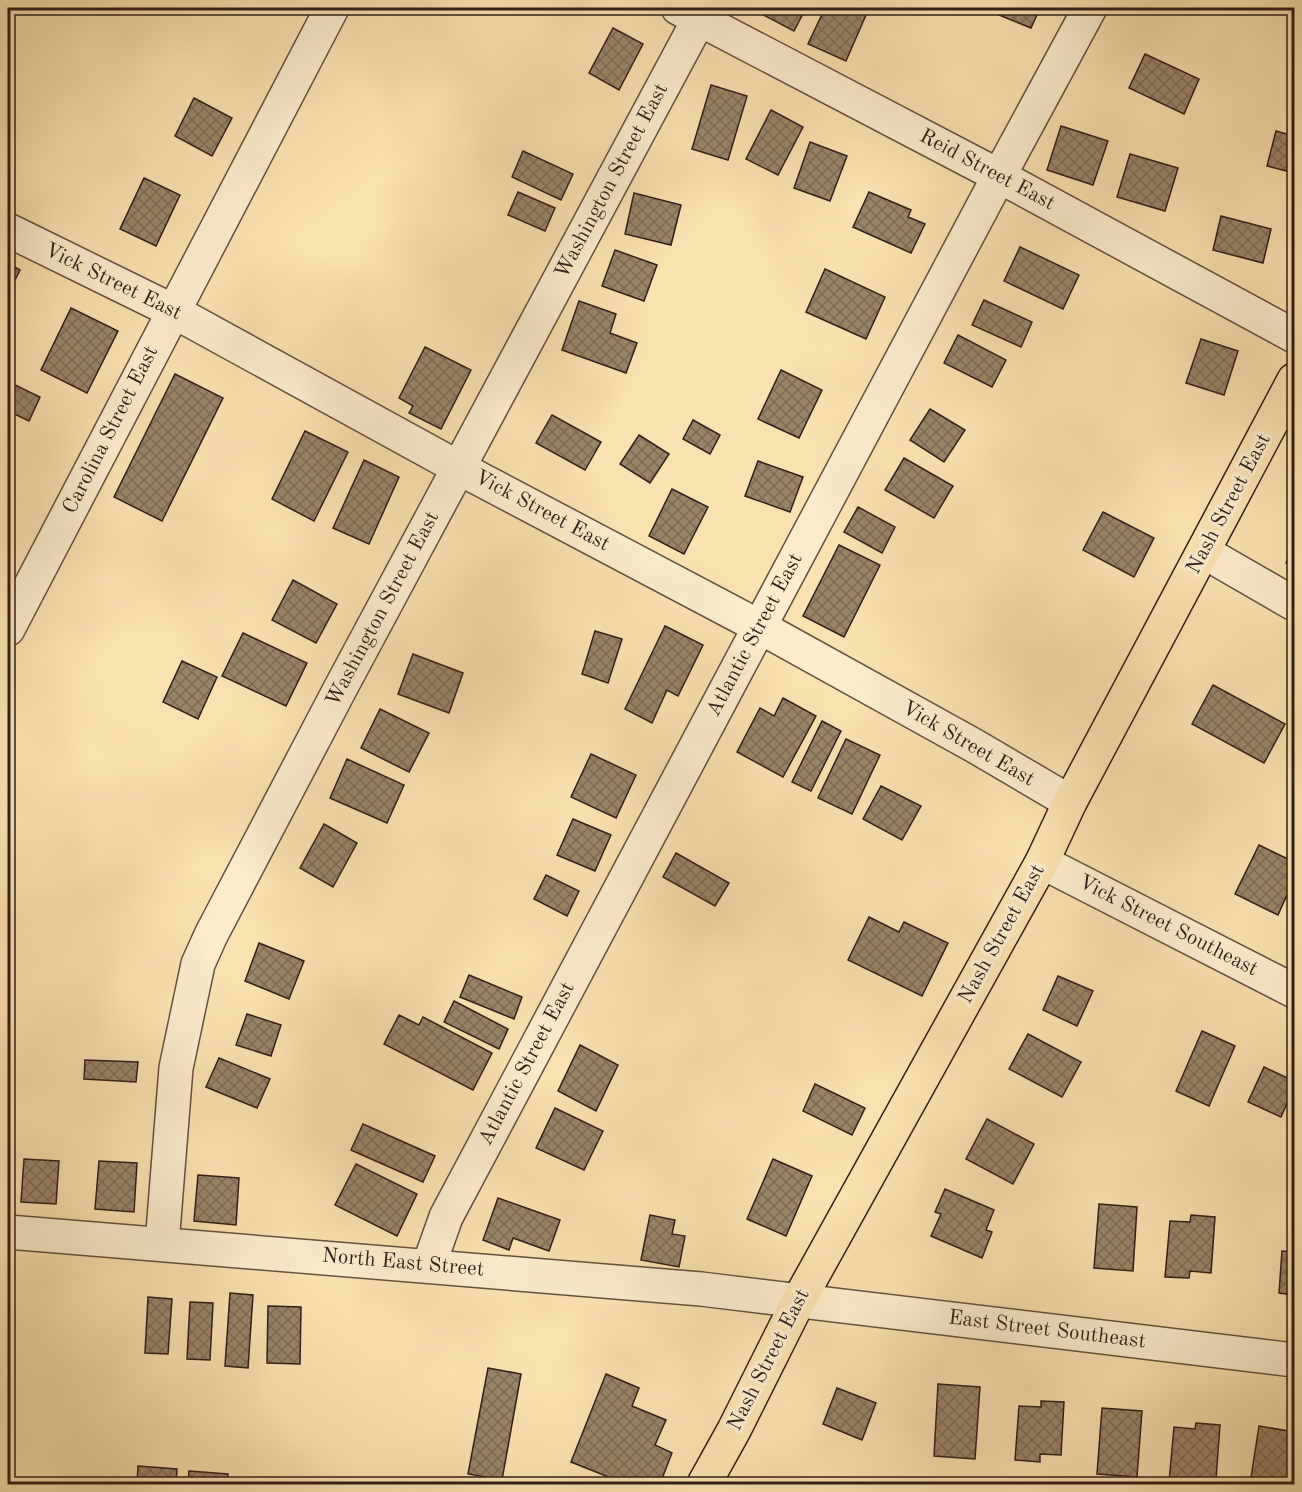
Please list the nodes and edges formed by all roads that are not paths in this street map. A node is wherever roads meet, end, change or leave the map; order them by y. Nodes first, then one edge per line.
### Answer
1 (332, 8) edge
2 (1090, 8) edge
3 (694, 11) edge
4 (999, 176) junction
5 (8, 230) edge
6 (173, 311) junction
7 (1294, 336) edge
8 (1294, 380) edge
9 (459, 468) junction
10 (1204, 552) junction
11 (1294, 604) edge
12 (760, 627) junction
13 (8, 630) edge
14 (1070, 802) junction
15 (1042, 862) junction
16 (1294, 991) edge
17 (8, 1232) edge
18 (162, 1244) junction
19 (429, 1265) junction
20 (799, 1300) junction
21 (1294, 1360) edge
22 (704, 1485) edge

1 - 6 street, Carolina Street East
2 - 4 street, Atlantic Street East
3 - 4 street, Reid Street East
3 - 9 street, Washington Street East
4 - 7 street, Reid Street East
4 - 12 street, Atlantic Street East
5 - 6 street, Vick Street East
6 - 9 street, Vick Street East
6 - 13 street, Carolina Street East
8 - 10 main road, Nash Street East
9 - 12 street, Vick Street East
9 - 18 street, Washington Street East
10 - 11 street
10 - 14 main road, Nash Street East
12 - 14 street, Vick Street East
12 - 19 street, Atlantic Street East
14 - 15 main road, Nash Street East
15 - 16 street, Vick Street Southeast
15 - 20 main road, Nash Street East
17 - 18 street, North East Street
18 - 19 street, North East Street
19 - 20 street, North East Street
20 - 21 street, East Street Southeast
20 - 22 main road, Nash Street East

